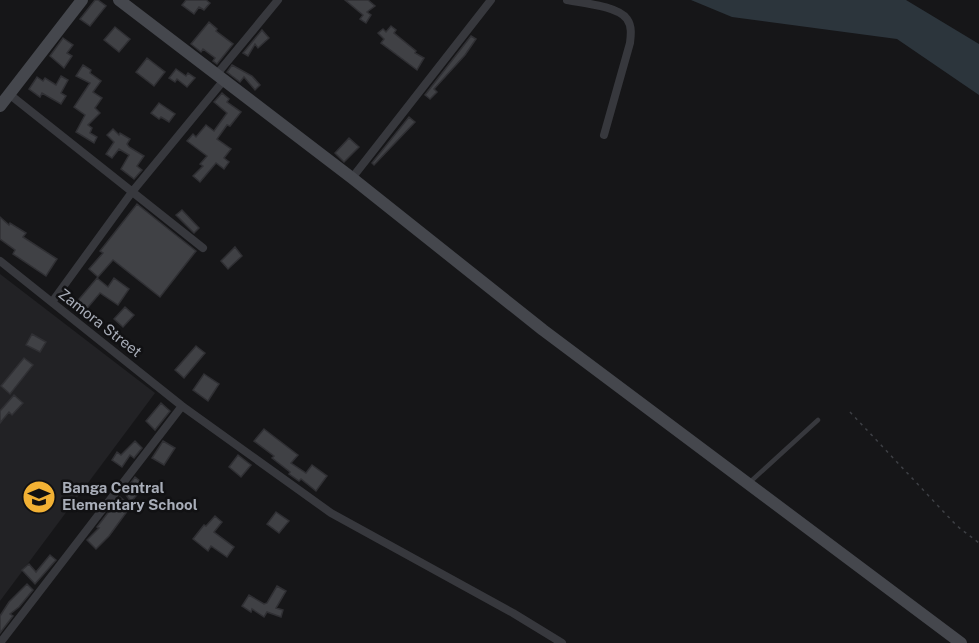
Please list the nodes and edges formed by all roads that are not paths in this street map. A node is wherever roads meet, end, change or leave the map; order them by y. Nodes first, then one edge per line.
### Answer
1 (82, 0) edge
2 (119, 0) edge
3 (278, 0) edge
4 (492, 0) edge
5 (567, 0) edge
6 (220, 77) junction
7 (5, 91) edge
8 (0, 106) edge
9 (604, 135) dead end
10 (352, 178) junction
11 (132, 192) junction
12 (203, 248) dead end
13 (0, 261) edge
14 (52, 302) junction
15 (182, 406) junction
16 (818, 420) dead end
17 (749, 483) junction
18 (0, 643) edge
19 (562, 643) edge
20 (961, 643) edge

1 - 7 street
2 - 6 street
3 - 6 street
4 - 10 street
5 - 9 street
6 - 10 street
6 - 11 street
7 - 8 street
7 - 11 street
10 - 17 street
11 - 12 street
11 - 14 street
13 - 14 street, Zamora Street
14 - 15 street, Zamora Street
15 - 18 street
15 - 19 street, Zamora Street
16 - 17 lane
17 - 20 street

